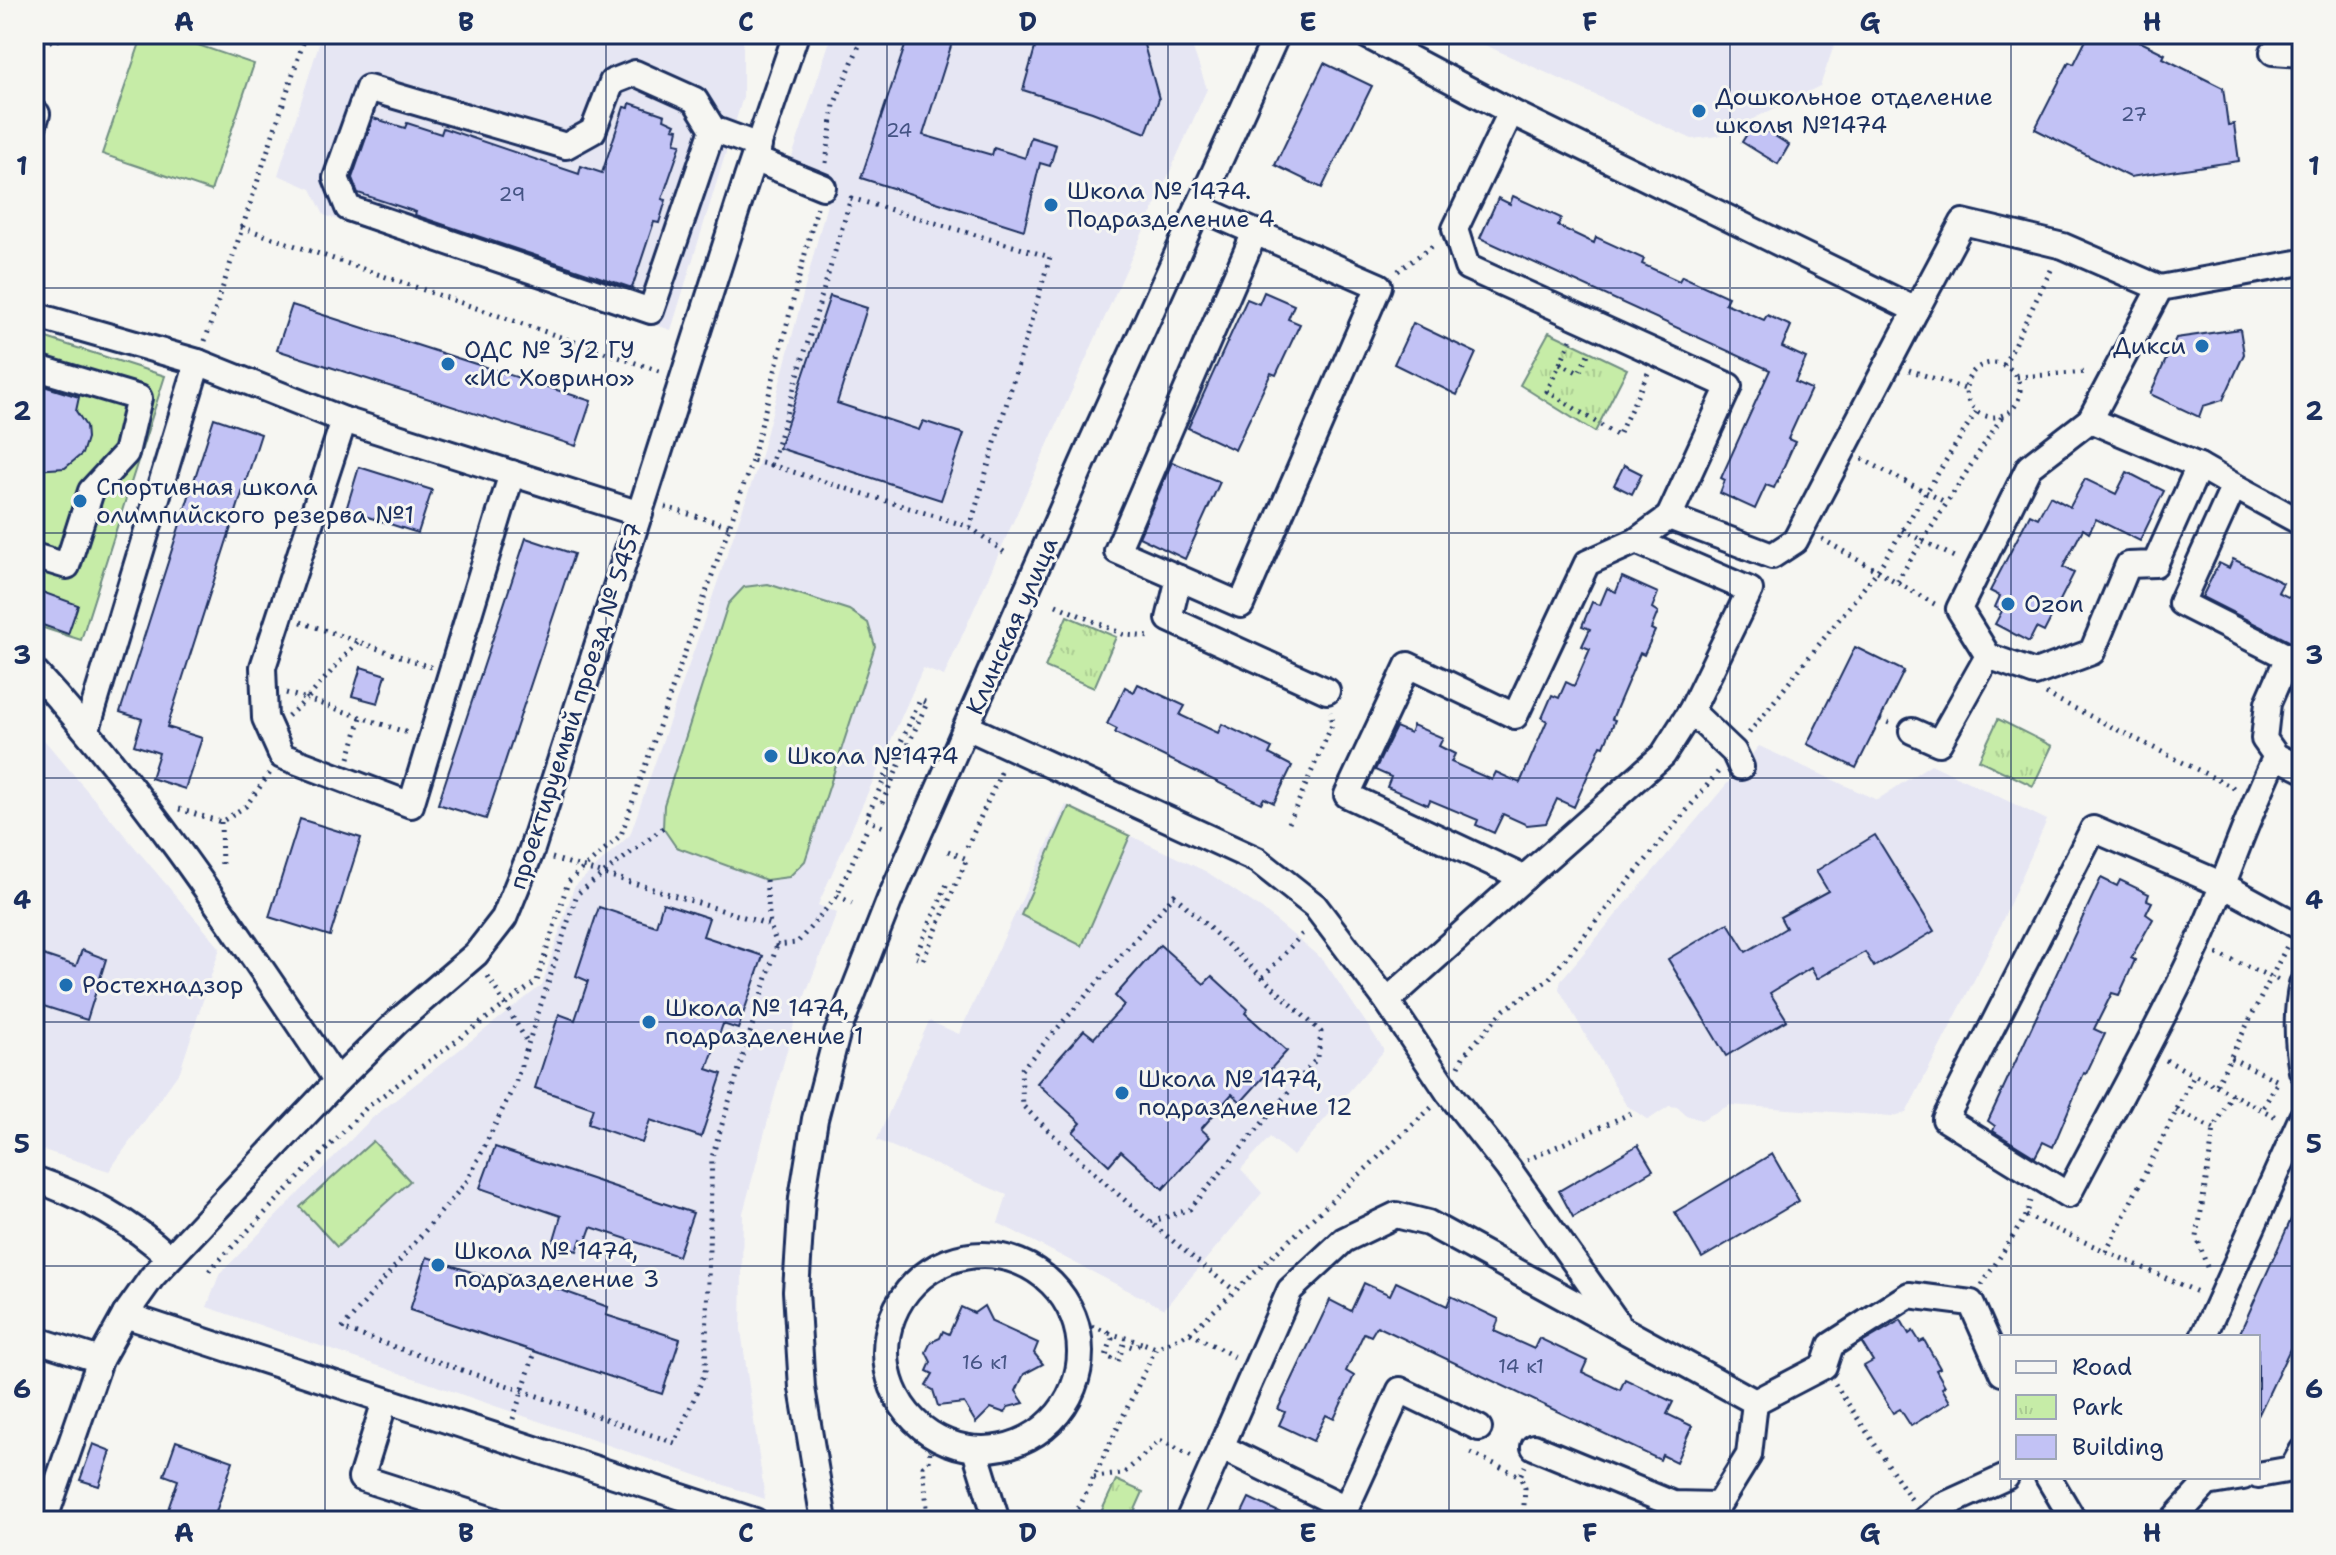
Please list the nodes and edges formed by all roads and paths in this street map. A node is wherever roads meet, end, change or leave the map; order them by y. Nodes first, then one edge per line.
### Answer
1 (90, 34) edge
2 (306, 34) edge
3 (796, 34) edge
4 (864, 34) edge
5 (1277, 34) edge
6 (1364, 34) edge
7 (34, 44) edge
8 (2273, 52) dead end
9 (2302, 54) edge
10 (1511, 112) junction
11 (34, 113) edge
12 (34, 124) edge
13 (713, 129) junction
14 (757, 152) junction
15 (823, 187) junction
16 (1198, 207) junction
17 (241, 227) junction
18 (1455, 229) junction
19 (1255, 232) junction
20 (2063, 246) junction
21 (2302, 262) edge
22 (1379, 286) junction
23 (2160, 288) junction
24 (1916, 310) junction
25 (34, 315) edge
26 (198, 362) junction
27 (1560, 363) junction
28 (1889, 363) junction
29 (2004, 365) junction
30 (1634, 366) dead end
31 (34, 367) edge
32 (2117, 369) junction
33 (669, 374) dead end
34 (2017, 377) junction
35 (1965, 389) junction
36 (1976, 412) junction
37 (2003, 415) junction
38 (344, 420) junction
39 (2090, 420) junction
40 (1842, 449) junction
41 (771, 465) junction
42 (2199, 466) junction
43 (512, 473) junction
44 (2234, 486) junction
45 (1927, 492) junction
46 (1947, 503) junction
47 (643, 508) junction
48 (1669, 517) junction
49 (2302, 523) edge
50 (730, 526) dead end
51 (970, 527) junction
52 (1802, 528) junction
53 (1902, 530) junction
54 (1636, 541) junction
55 (1923, 541) junction
56 (1008, 555) dead end
57 (34, 556) edge
58 (1878, 570) junction
59 (1979, 570) junction
60 (1179, 578) junction
61 (1897, 581) junction
62 (1056, 605) dead end
63 (1959, 609) junction
64 (280, 615) junction
65 (1169, 619) junction
66 (358, 641) junction
67 (1988, 656) junction
68 (34, 671) edge
69 (2035, 673) junction
70 (451, 674) junction
71 (264, 687) junction
72 (1327, 691) joint
73 (307, 699) junction
74 (1691, 711) junction
75 (361, 717) junction
76 (967, 727) junction
77 (87, 729) junction
78 (1912, 731) dead end
79 (431, 740) junction
80 (282, 756) junction
81 (2276, 756) junction
82 (1738, 760) junction
83 (2302, 769) edge
84 (1001, 774) dead end
85 (343, 779) junction
86 (138, 797) junction
87 (2256, 799) junction
88 (882, 803) dead end
89 (1289, 823) dead end
90 (868, 827) dead end
91 (663, 828) dead end
92 (887, 829) dead end
93 (967, 847) dead end
94 (948, 851) dead end
95 (583, 868) dead end
96 (600, 874) junction
97 (1524, 878) junction
98 (766, 880) dead end
99 (948, 882) dead end
100 (2221, 884) junction
101 (837, 896) junction
102 (852, 903) dead end
103 (770, 925) junction
104 (2300, 927) edge
105 (1305, 931) dead end
106 (777, 945) junction
107 (2197, 946) junction
108 (476, 954) junction
109 (1263, 977) junction
110 (2271, 977) junction
111 (2301, 987) edge
112 (1387, 1001) junction
113 (528, 1043) junction
114 (2231, 1058) junction
115 (2302, 1071) edge
116 (337, 1081) junction
117 (2216, 1086) junction
118 (1448, 1092) junction
119 (2232, 1094) junction
120 (2176, 1110) junction
121 (2262, 1110) junction
122 (1636, 1111) dead end
123 (2300, 1123) edge
124 (2214, 1129) junction
125 (1508, 1168) junction
126 (34, 1179) edge
127 (2038, 1179) junction
128 (2026, 1216) junction
129 (1151, 1222) junction
130 (2106, 1252) junction
131 (169, 1257) junction
132 (1234, 1290) junction
133 (2219, 1302) junction
134 (1971, 1303) junction
135 (125, 1315) junction
136 (1077, 1321) junction
137 (1619, 1326) junction
138 (1108, 1332) junction
139 (1190, 1333) junction
140 (2204, 1335) edge
141 (34, 1339) edge
142 (1143, 1343) junction
143 (1156, 1348) junction
144 (535, 1352) dead end
145 (100, 1360) junction
146 (1824, 1366) junction
147 (1256, 1368) junction
148 (2000, 1368) edge
149 (523, 1391) junction
150 (385, 1401) junction
151 (1755, 1402) junction
152 (1479, 1428) dead end
153 (931, 1436) junction
154 (507, 1440) junction
155 (1534, 1447) joint
156 (975, 1450) junction
157 (2302, 1451) edge
158 (1217, 1457) junction
159 (1494, 1464) dead end
160 (2260, 1475) edge
161 (1520, 1476) junction
162 (1094, 1477) junction
163 (2002, 1479) edge
164 (2053, 1479) edge
165 (2205, 1480) edge
166 (700, 1512) edge
167 (1343, 1515) edge
168 (1924, 1520) edge
169 (44, 1521) edge
170 (495, 1521) edge
171 (755, 1521) edge
172 (824, 1521) edge
173 (907, 1521) edge
174 (997, 1521) edge
175 (1068, 1521) edge
176 (1188, 1521) edge
177 (1523, 1521) edge
178 (2074, 1521) edge
179 (2172, 1521) edge

1 - 7 path
2 - 17 path
3 - 14 street, проектируемый проезд № 5457
4 - 15 path
5 - 16 street, Клинская улица
6 - 10 street
8 - 9 street
10 - 18 street
10 - 24 street
11 - 12 street
13 - 13 street
13 - 14 street
14 - 15 street
14 - 47 street, проектируемый проезд № 5457
15 - 41 path
16 - 19 street
16 - 76 street, Клинская улица
17 - 26 path
17 - 33 path
18 - 22 path
18 - 48 street
19 - 22 street
19 - 60 street
20 - 23 street
20 - 24 street
20 - 29 path
21 - 23 street
22 - 60 street
23 - 32 street
24 - 28 street
25 - 26 street
26 - 38 street
26 - 77 street
27 - 27 path
27 - 30 path
28 - 35 path
28 - 40 street
29 - 34 path
29 - 35 path
31 - 57 street
32 - 34 path
32 - 39 street
34 - 37 path
35 - 36 path
36 - 37 path
36 - 45 path
37 - 46 path
38 - 43 street
38 - 64 street
39 - 42 street
39 - 59 street
40 - 45 path
40 - 52 street
41 - 51 path
41 - 51 path
42 - 44 street
42 - 69 street
43 - 47 street
43 - 70 street
44 - 49 street
44 - 81 street
45 - 46 path
45 - 53 path
46 - 55 path
47 - 50 path
47 - 108 street, проектируемый проезд № 5457
48 - 52 street
48 - 54 street
51 - 56 path
52 - 58 path
53 - 55 path
53 - 58 path
54 - 74 street
54 - 97 street
55 - 59 path
55 - 61 path
58 - 61 path
58 - 82 path
59 - 63 street
60 - 65 street
61 - 63 path
62 - 65 path
63 - 67 street
64 - 66 path
64 - 71 street
65 - 72 street
66 - 70 path
66 - 73 path
67 - 69 street
67 - 78 street
68 - 77 street
69 - 87 path
70 - 79 street
71 - 73 path
71 - 80 street
72 - 89 path
73 - 75 path
74 - 82 street
74 - 97 street
75 - 79 path
75 - 85 path
76 - 112 street
76 - 172 street, Клинская улица
77 - 86 street
79 - 85 street
80 - 85 street
80 - 86 path
81 - 83 street
81 - 87 street
82 - 118 path
84 - 93 path
86 - 116 street
87 - 100 street
88 - 92 path
90 - 101 path
91 - 96 path
94 - 99 path
95 - 96 path
96 - 103 path
96 - 113 path
97 - 112 street
98 - 103 path
100 - 104 street
100 - 107 street
100 - 127 street
101 - 102 path
101 - 106 path
103 - 106 path
104 - 110 path
105 - 109 path
106 - 149 path
107 - 110 path
107 - 127 street
108 - 113 path
108 - 116 street, проектируемый проезд № 5457
109 - 129 path
109 - 129 path
110 - 111 path
110 - 114 path
111 - 115 street
112 - 118 street
113 - 149 path
114 - 117 path
114 - 121 path
116 - 131 street, проектируемый проезд № 5457
117 - 119 path
117 - 120 path
118 - 125 street
118 - 132 path
119 - 121 path
119 - 124 path
120 - 124 path
120 - 130 path
121 - 123 path
122 - 125 path
123 - 133 street
124 - 133 path
125 - 137 street
126 - 131 street
127 - 128 path
128 - 130 path
128 - 134 path
129 - 132 path
130 - 133 path
131 - 135 street, проектируемый проезд № 5457
132 - 139 path
133 - 140 street
134 - 146 street
134 - 148 street
135 - 145 street, проектируемый проезд № 5457
135 - 150 street
136 - 138 path
136 - 153 street
136 - 156 street
137 - 147 street
137 - 151 street
138 - 142 path
138 - 142 path
139 - 143 path
139 - 147 path
141 - 145 street
142 - 143 path
143 - 162 path
144 - 149 path
145 - 169 street, проектируемый проезд № 5457
146 - 151 street
146 - 168 path
147 - 158 street
149 - 154 path
150 - 154 street
150 - 170 street
151 - 155 street
152 - 167 street
153 - 156 street
153 - 173 path
154 - 166 street
155 - 161 path
156 - 174 street
157 - 160 street
158 - 162 path
158 - 167 street
158 - 176 street
159 - 161 path
161 - 177 path
162 - 175 path
163 - 168 street
164 - 178 street
165 - 179 street
166 - 171 street

